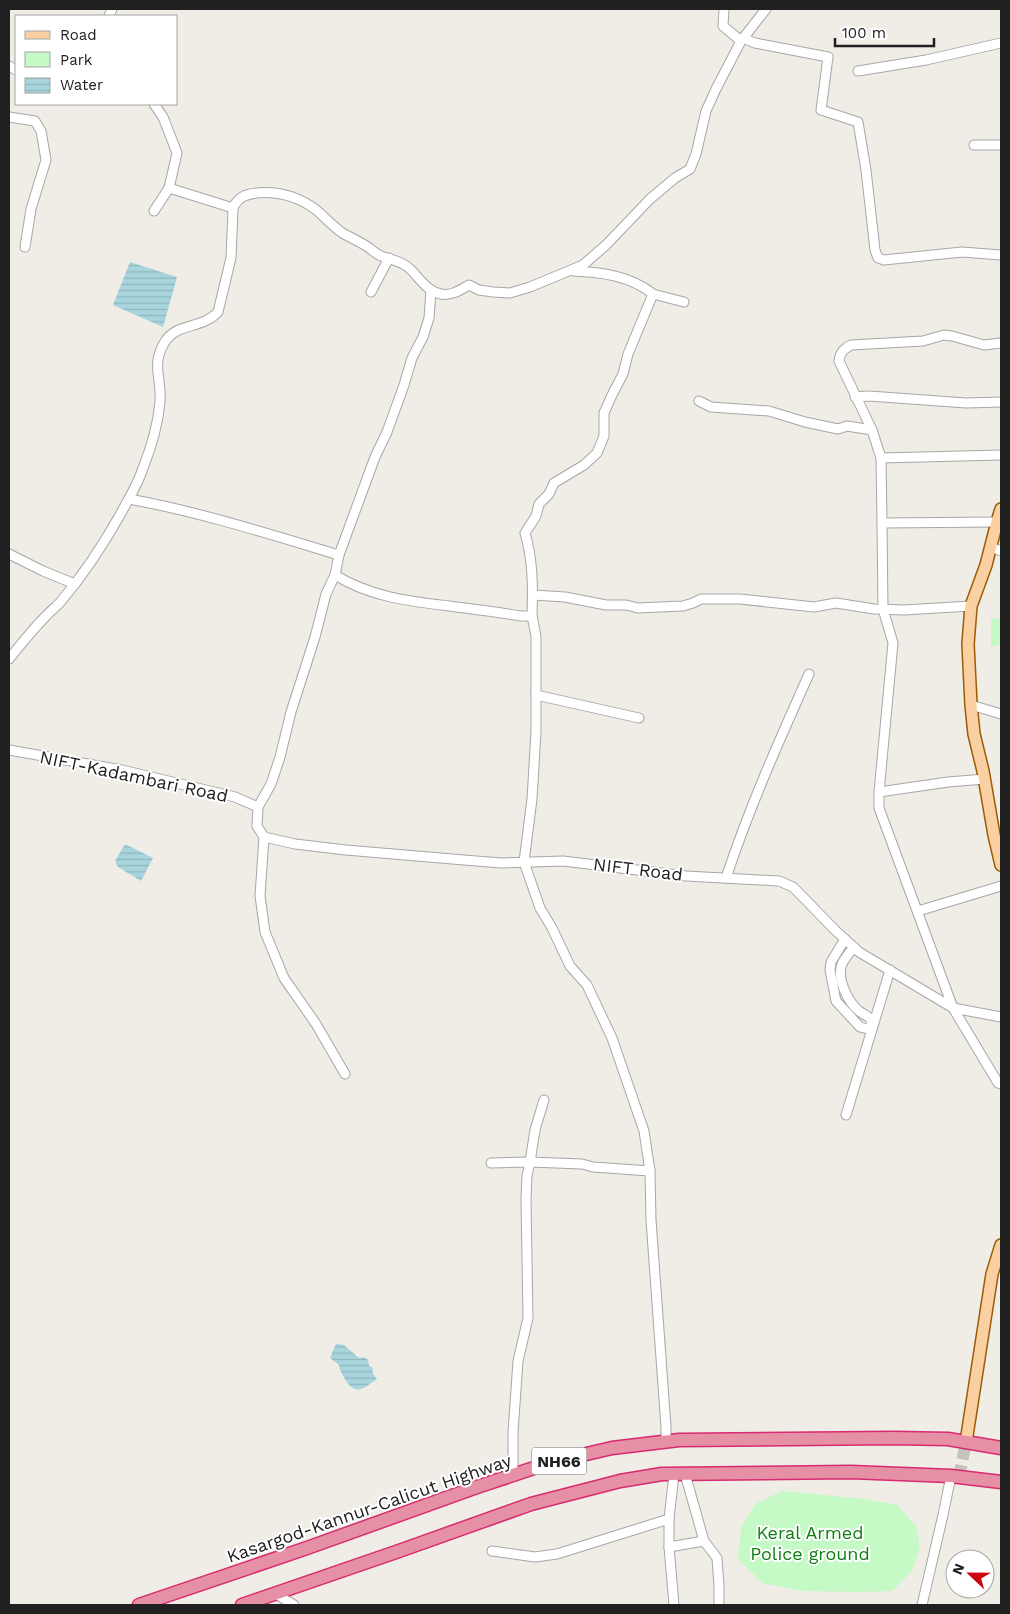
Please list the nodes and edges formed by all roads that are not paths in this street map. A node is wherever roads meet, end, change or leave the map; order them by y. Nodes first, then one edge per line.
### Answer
1 (724, 9) edge
2 (766, 9) edge
3 (742, 39) junction
4 (1001, 43) edge
5 (858, 71) dead end
6 (155, 105) edge
7 (9, 118) edge
8 (974, 145) dead end
9 (1001, 145) edge
10 (168, 188) junction
11 (233, 208) junction
12 (154, 211) dead end
13 (25, 247) dead end
14 (1001, 254) edge
15 (389, 258) junction
16 (569, 271) junction
17 (431, 290) junction
18 (372, 292) dead end
19 (653, 294) junction
20 (684, 302) dead end
21 (1001, 343) edge
22 (855, 397) junction
23 (699, 401) dead end
24 (1001, 402) edge
25 (872, 430) junction
26 (1001, 455) edge
27 (880, 458) junction
28 (129, 499) junction
29 (1001, 509) edge
30 (996, 522) junction
31 (882, 523) junction
32 (996, 549) edge
33 (9, 554) edge
34 (339, 555) junction
35 (335, 575) junction
36 (75, 584) junction
37 (533, 595) junction
38 (971, 606) junction
39 (883, 609) junction
40 (532, 616) junction
41 (9, 659) edge
42 (809, 674) dead end
43 (536, 695) junction
44 (971, 705) junction
45 (1001, 714) edge
46 (639, 718) dead end
47 (9, 750) edge
48 (985, 779) junction
49 (879, 792) junction
50 (258, 807) junction
51 (264, 837) junction
52 (524, 862) junction
53 (1001, 865) edge
54 (726, 878) junction
55 (1001, 886) edge
56 (918, 911) junction
57 (844, 939) junction
58 (854, 947) junction
59 (890, 970) junction
60 (953, 1008) junction
61 (1001, 1017) edge
62 (345, 1074) dead end
63 (1001, 1084) edge
64 (544, 1100) dead end
65 (846, 1115) dead end
66 (530, 1162) junction
67 (491, 1163) dead end
68 (650, 1171) junction
69 (1001, 1245) edge
70 (666, 1441) junction
71 (966, 1442) junction
72 (1001, 1448) edge
73 (680, 1474) junction
74 (513, 1476) junction
75 (951, 1476) junction
76 (1001, 1482) edge
77 (670, 1519) junction
78 (704, 1541) junction
79 (669, 1546) junction
80 (492, 1551) dead end
81 (276, 1594) junction
82 (139, 1605) edge
83 (242, 1605) edge
84 (294, 1605) edge
85 (674, 1605) edge
86 (719, 1605) edge
87 (922, 1605) edge

1 - 3 street
2 - 3 street
3 - 14 street
3 - 16 street
4 - 5 street
6 - 10 street
7 - 13 street
8 - 9 street
10 - 11 street
10 - 12 street
11 - 15 street
11 - 28 street
15 - 17 street
15 - 18 street
16 - 17 street
16 - 19 street
17 - 34 street
19 - 20 street
19 - 37 street
21 - 22 street
22 - 24 street
22 - 25 street
23 - 25 street
25 - 27 street
26 - 27 street
27 - 31 street
28 - 34 street
28 - 36 street
29 - 30 main road
30 - 31 street
30 - 32 main road
31 - 39 street
32 - 38 main road
33 - 36 street
34 - 35 street
35 - 40 street
35 - 50 street
36 - 41 street
37 - 39 street
37 - 40 street
38 - 39 street
38 - 44 main road
39 - 49 street
40 - 43 street
42 - 54 street
43 - 46 street
43 - 52 street
44 - 45 street
44 - 48 main road
47 - 50 street, NIFT-Kadambari Road
48 - 49 street
48 - 53 main road
49 - 56 street
50 - 51 street
51 - 52 street, NIFT Road
51 - 62 street
52 - 54 street, NIFT Road
52 - 68 street
54 - 57 street, NIFT Road
55 - 56 street
56 - 60 street
57 - 58 street, NIFT Road
57 - 58 street
58 - 59 street, NIFT Road
59 - 60 street, NIFT Road
59 - 65 street
60 - 61 street, NIFT Road
60 - 63 street
64 - 66 street
66 - 67 street
66 - 68 street
66 - 74 street
68 - 70 street
69 - 71 main road
70 - 71 highway, Kasargod-Kannur-Calicut Highway / NH66
70 - 74 highway, Kasargod-Kannur-Calicut Highway / NH66
71 - 72 highway, Kasargod-Kannur-Calicut Highway / NH66
73 - 75 highway, NH66
73 - 77 street
73 - 78 street
73 - 81 highway, NH66
74 - 82 highway, Kasargod-Kannur-Calicut Highway / NH66
75 - 76 highway, NH66
75 - 87 street
77 - 79 street
77 - 80 street
78 - 79 street
78 - 86 street
79 - 85 street
81 - 83 highway, NH66
81 - 84 street

